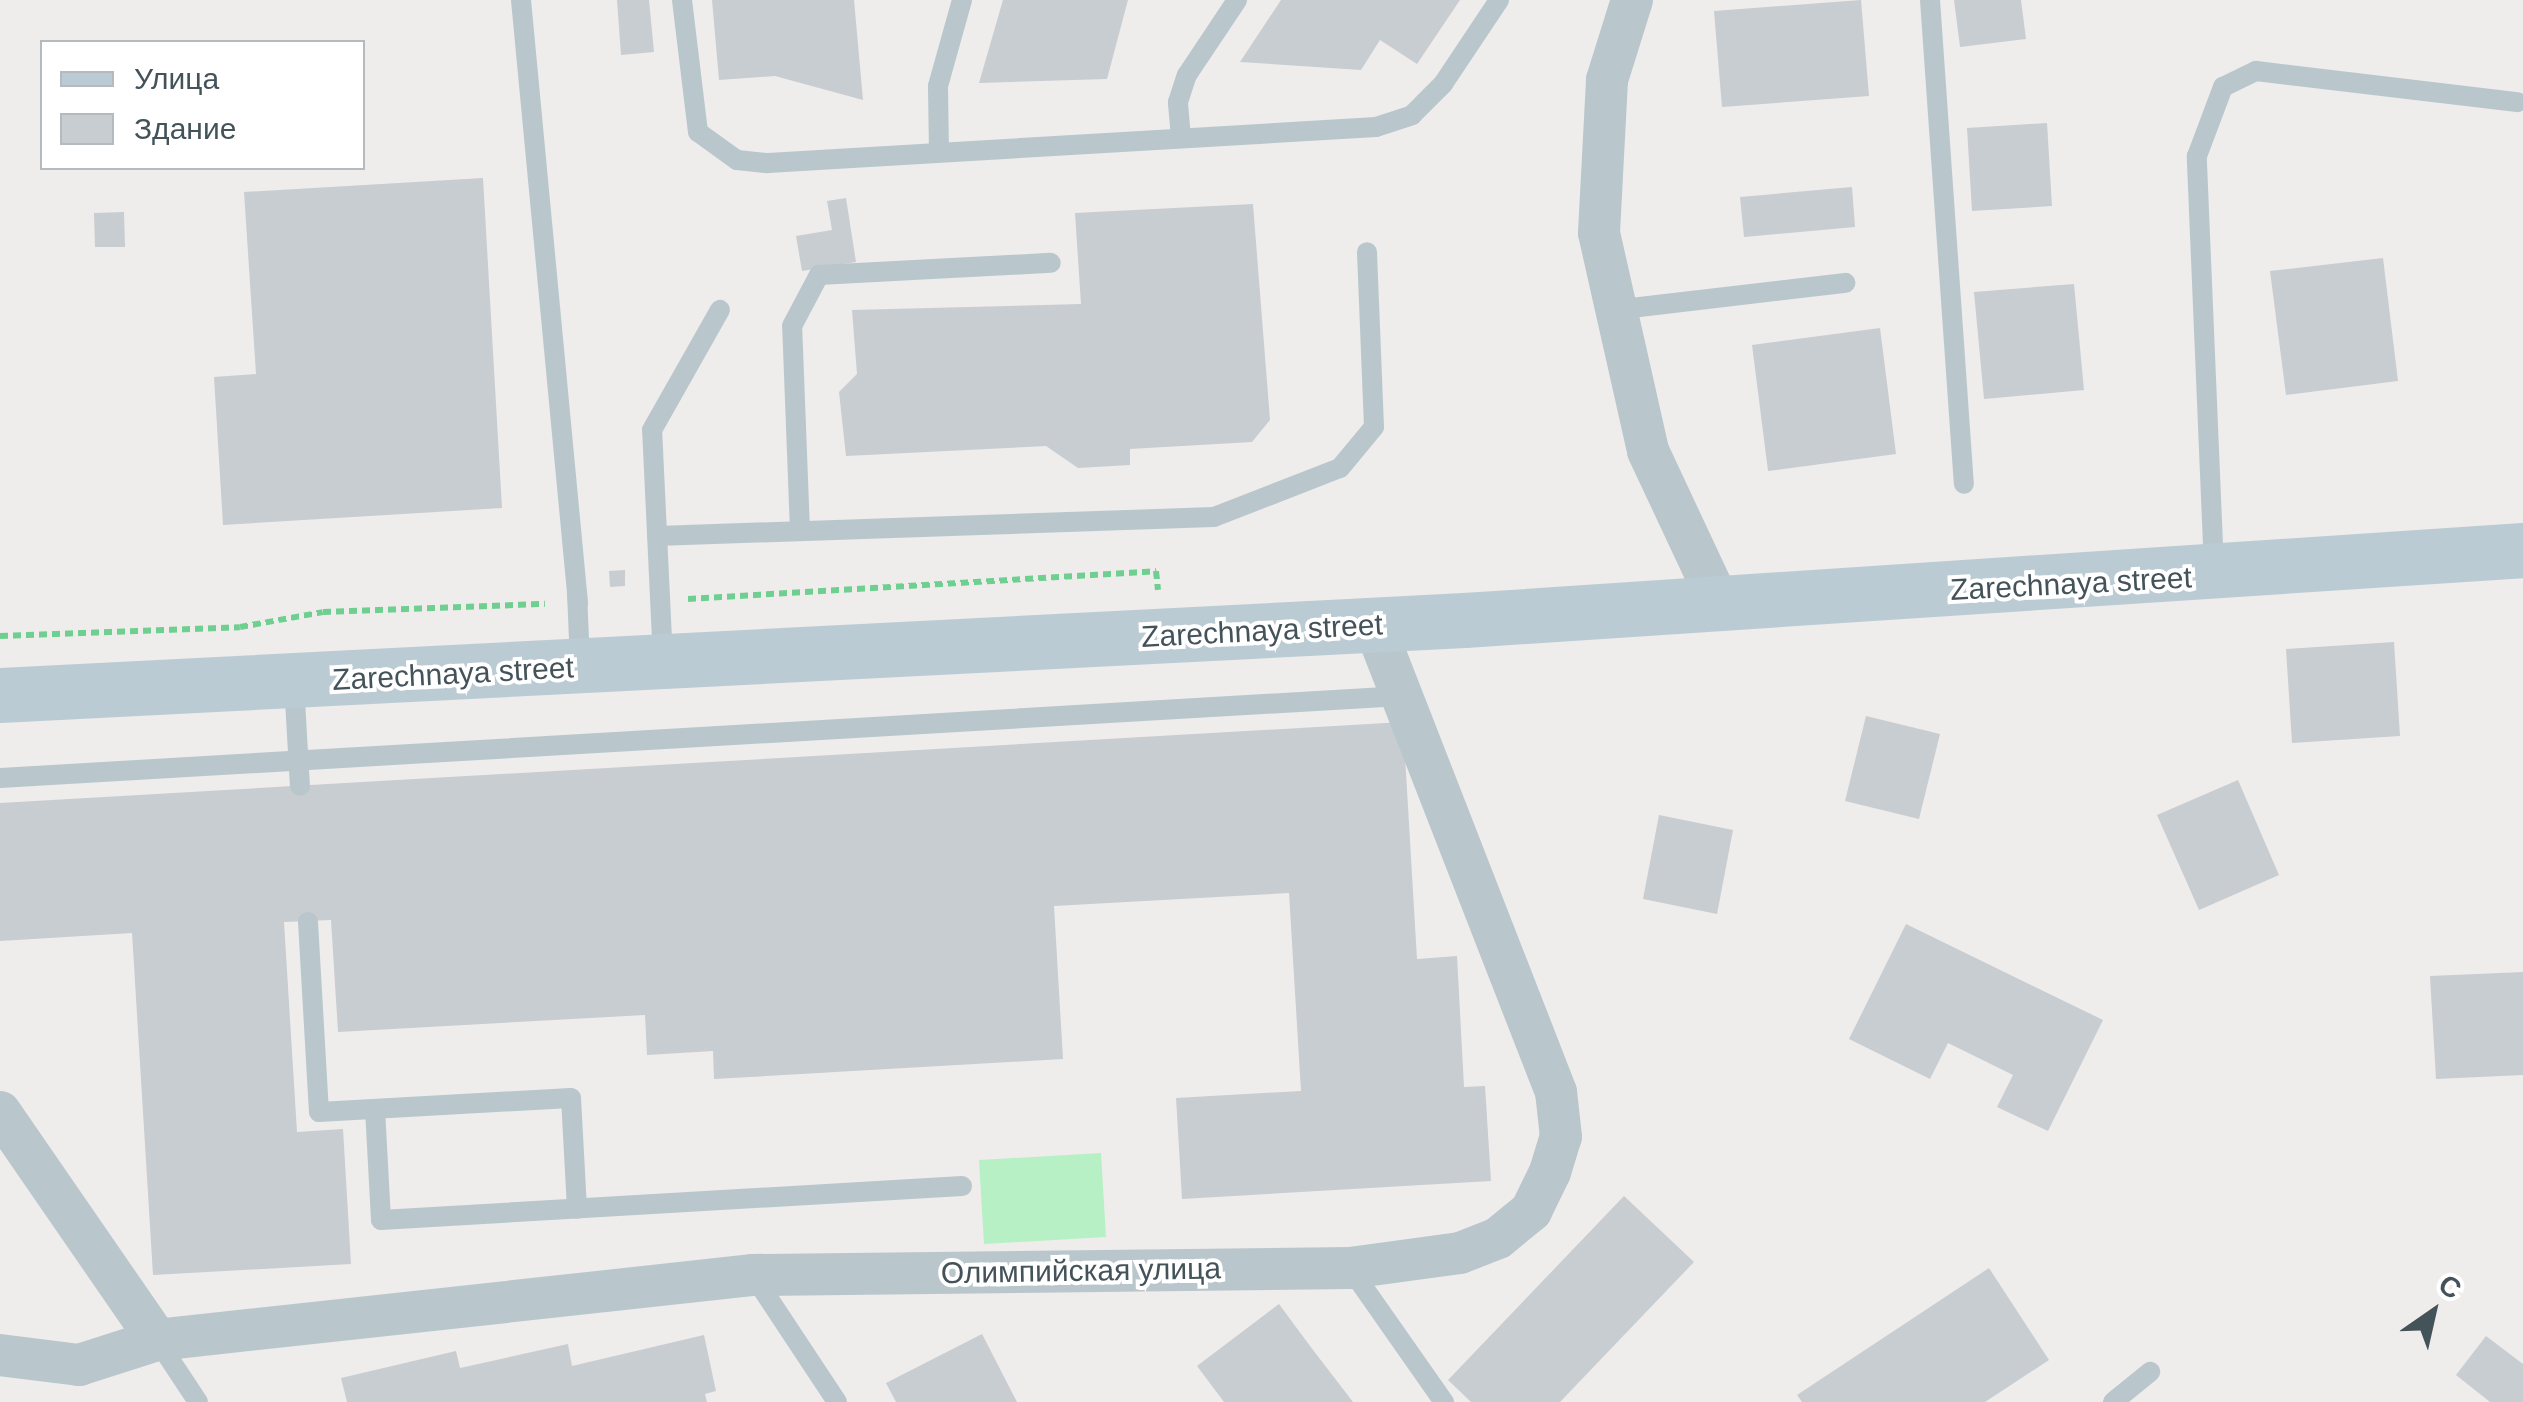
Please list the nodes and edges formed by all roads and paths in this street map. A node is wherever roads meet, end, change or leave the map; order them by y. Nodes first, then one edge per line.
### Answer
1 (521, 0) edge
2 (682, 0) edge
3 (962, 0) edge
4 (1237, 0) edge
5 (1498, 0) edge
6 (1632, 0) edge
7 (1930, 0) edge
8 (2517, 102) dead end
9 (1180, 138) junction
10 (938, 152) junction
11 (1367, 252) dead end
12 (1052, 263) dead end
13 (1844, 283) dead end
14 (720, 310) dead end
15 (1612, 310) junction
16 (1964, 484) dead end
17 (800, 531) junction
18 (658, 536) junction
19 (2523, 550) edge
20 (2214, 576) junction
21 (1720, 605) junction
22 (1374, 625) junction
23 (664, 664) junction
24 (581, 668) junction
25 (294, 681) junction
26 (0, 696) edge
27 (1402, 696) junction
28 (299, 760) junction
29 (0, 778) edge
30 (300, 786) dead end
31 (308, 922) dead end
32 (375, 1109) junction
33 (0, 1112) edge
34 (962, 1186) dead end
35 (577, 1208) junction
36 (1350, 1268) junction
37 (753, 1275) junction
38 (157, 1340) junction
39 (0, 1355) edge
40 (2150, 1372) dead end
41 (198, 1402) edge
42 (837, 1402) edge
43 (1444, 1402) edge
44 (2113, 1402) edge

1 - 24 lane
2 - 10 lane
3 - 10 lane
4 - 9 lane
5 - 9 lane
6 - 15 street
7 - 16 lane
8 - 20 lane
9 - 10 lane
11 - 17 lane
12 - 17 lane
13 - 15 lane
14 - 18 lane
15 - 21 street
17 - 18 lane
18 - 23 lane
19 - 20 main road, Zarechnaya street
20 - 21 main road, Zarechnaya street
21 - 22 main road, Zarechnaya street
22 - 23 main road, Zarechnaya street
22 - 27 street, Олимпийская улица
23 - 24 main road, Zarechnaya street
24 - 25 main road, Zarechnaya street
25 - 26 main road, Zarechnaya street
25 - 28 lane
27 - 28 lane
27 - 36 street, Олимпийская улица
28 - 29 lane
28 - 30 lane
31 - 32 lane
32 - 35 lane
32 - 35 lane
33 - 38 street
34 - 35 lane
36 - 37 street, Олимпийская улица
36 - 43 lane
37 - 38 street, Олимпийская улица
37 - 42 lane
38 - 39 street, Олимпийская улица
38 - 41 lane
40 - 44 lane

